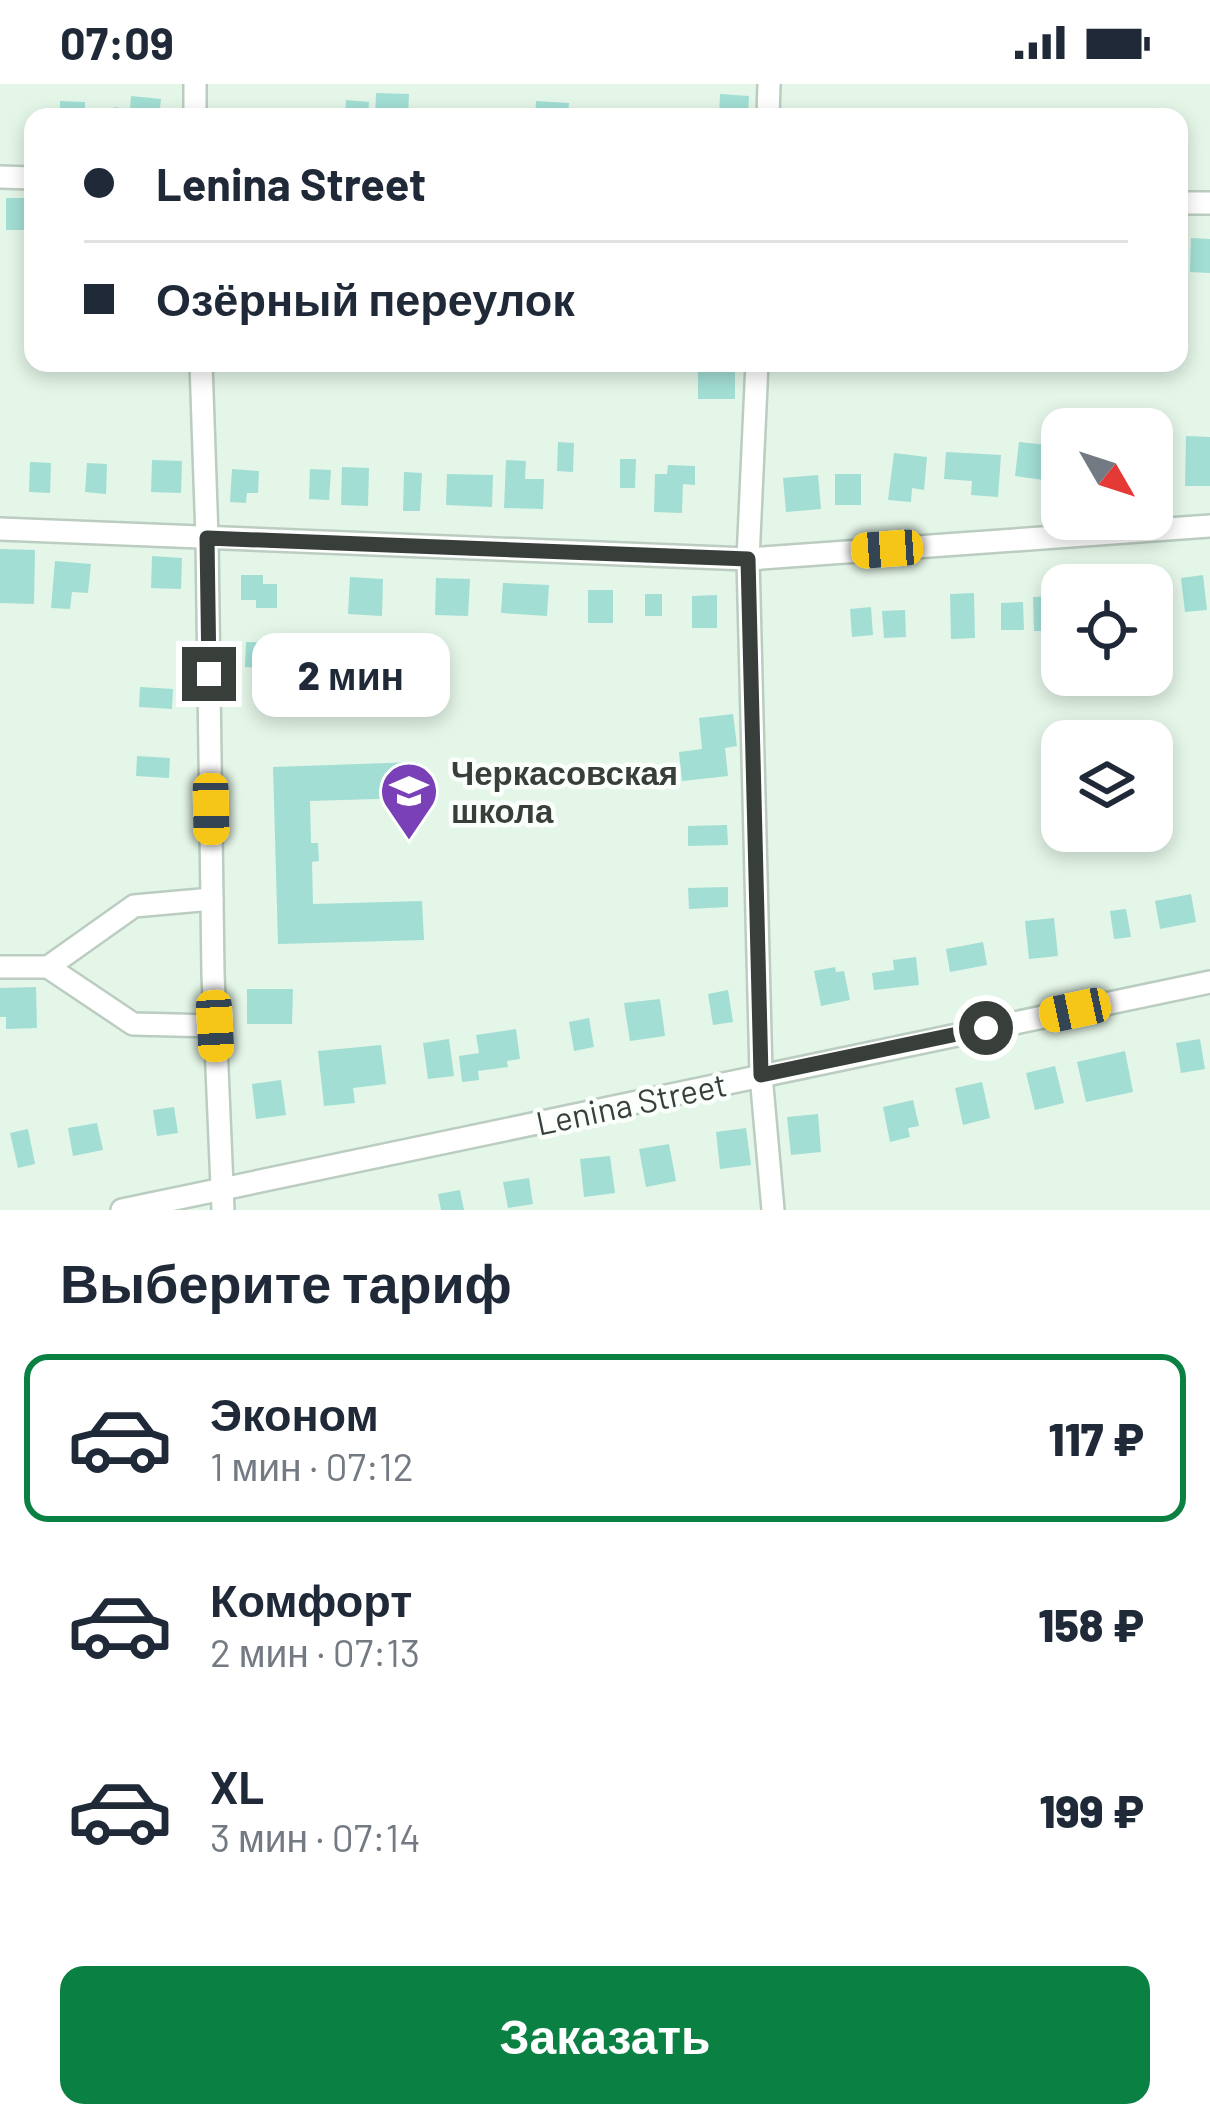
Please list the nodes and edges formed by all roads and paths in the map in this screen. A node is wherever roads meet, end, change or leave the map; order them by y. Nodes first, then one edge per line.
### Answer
1 (202, 372) edge
2 (758, 372) edge
3 (1210, 526) edge
4 (0, 529) edge
5 (207, 538) junction
6 (748, 559) junction
7 (212, 899) junction
8 (0, 967) edge
9 (48, 967) junction
10 (1210, 982) edge
11 (215, 1026) junction
12 (761, 1075) junction
13 (222, 1200) edge
14 (122, 1210) edge
15 (773, 1210) edge

1 - 5 street
2 - 6 street
3 - 6 street
4 - 5 street
5 - 6 street
5 - 7 street
6 - 12 street
7 - 9 street
7 - 11 street
8 - 9 street
9 - 11 street
10 - 12 street, Lenina Street
11 - 13 street
12 - 13 street, Lenina Street
12 - 15 street
13 - 14 street, Lenina Street

